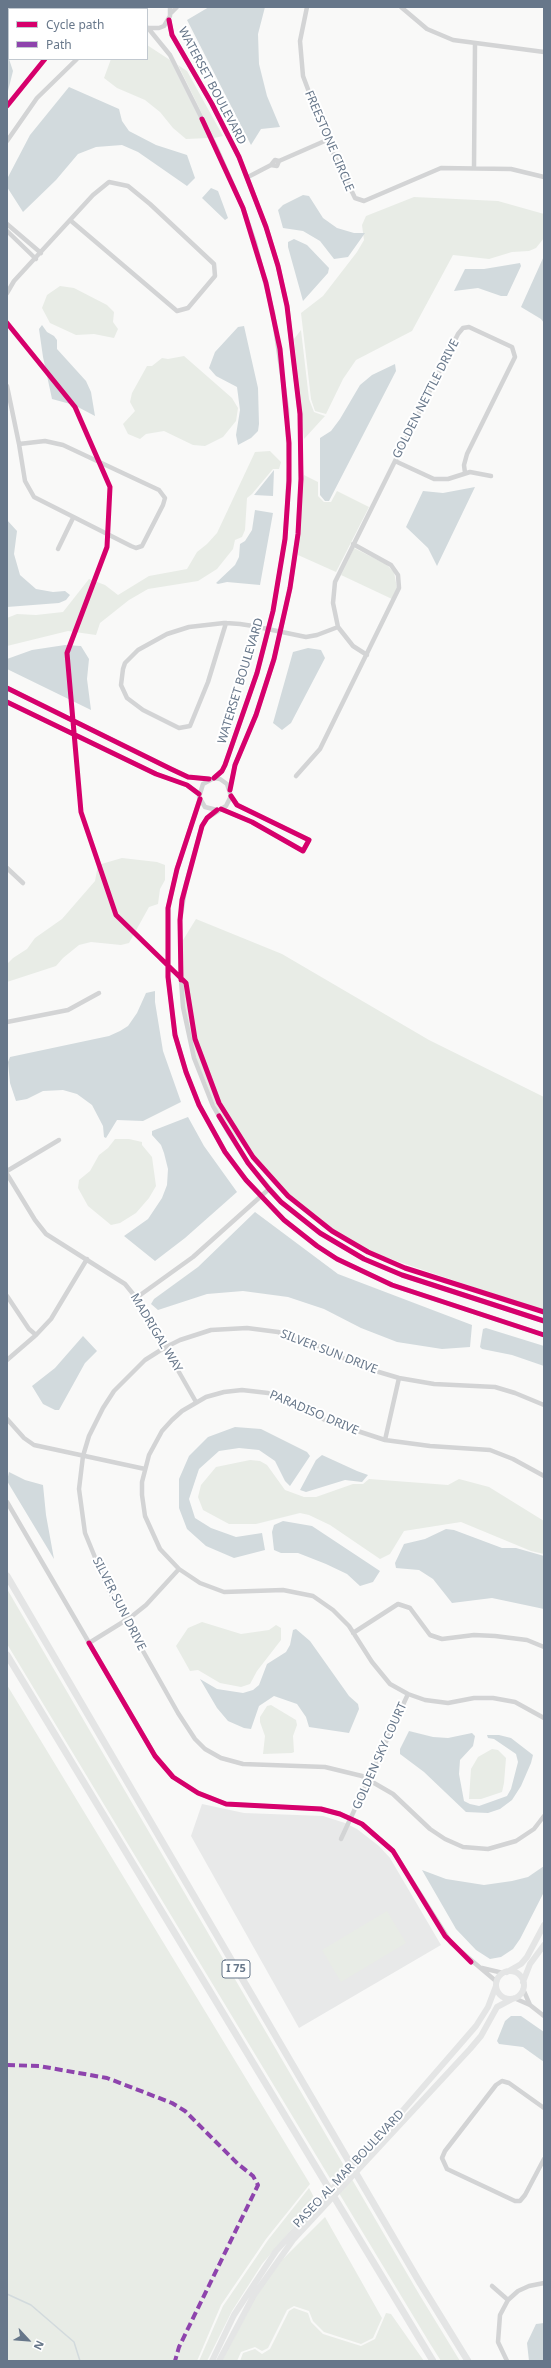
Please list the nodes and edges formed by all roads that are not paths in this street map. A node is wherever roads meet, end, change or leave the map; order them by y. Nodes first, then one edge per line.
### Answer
1 (170, 7) edge
2 (178, 7) edge
3 (307, 7) edge
4 (401, 7) edge
5 (171, 14) junction
6 (169, 20) junction
7 (148, 28) edge
8 (148, 29) edge
9 (475, 44) junction
10 (544, 52) edge
11 (76, 60) edge
12 (327, 140) junction
13 (7, 141) edge
14 (474, 168) junction
15 (248, 177) junction
16 (544, 177) edge
17 (70, 220) junction
18 (7, 224) edge
19 (7, 231) edge
20 (41, 253) junction
21 (36, 259) junction
22 (7, 293) edge
23 (7, 386) edge
24 (19, 444) junction
25 (395, 461) junction
26 (465, 473) junction
27 (491, 476) dead end
28 (73, 518) junction
29 (353, 544) junction
30 (58, 549) dead end
31 (226, 623) junction
32 (338, 627) junction
33 (269, 630) junction
34 (280, 633) junction
35 (366, 655) junction
36 (7, 688) edge
37 (7, 702) edge
38 (296, 776) dead end
39 (212, 779) junction
40 (230, 790) junction
41 (231, 796) junction
42 (199, 797) junction
43 (219, 810) junction
44 (7, 868) edge
45 (23, 883) dead end
46 (99, 993) dead end
47 (7, 1022) edge
48 (59, 1140) dead end
49 (7, 1172) edge
50 (269, 1189) junction
51 (261, 1197) junction
52 (87, 1259) junction
53 (7, 1296) edge
54 (136, 1298) junction
55 (544, 1321) edge
56 (36, 1335) junction
57 (544, 1335) edge
58 (164, 1348) junction
59 (7, 1360) edge
60 (399, 1378) junction
61 (196, 1402) junction
62 (544, 1405) edge
63 (7, 1419) edge
64 (385, 1440) junction
65 (84, 1456) junction
66 (145, 1469) junction
67 (544, 1476) edge
68 (7, 1502) edge
69 (179, 1569) junction
70 (7, 1576) edge
71 (126, 1621) junction
72 (353, 1633) junction
73 (88, 1643) junction
74 (544, 1647) edge
75 (7, 1655) edge
76 (408, 1694) junction
77 (544, 1718) edge
78 (369, 1779) junction
79 (544, 1816) edge
80 (352, 1818) junction
81 (341, 1839) dead end
82 (544, 1924) edge
83 (544, 1945) edge
84 (478, 1967) junction
85 (505, 1973) junction
86 (523, 1982) junction
87 (497, 1984) junction
88 (523, 1989) junction
89 (513, 1999) junction
90 (530, 2005) junction
91 (544, 2016) edge
92 (544, 2108) edge
93 (544, 2159) edge
94 (544, 2283) edge
95 (492, 2286) dead end
96 (508, 2300) junction
97 (212, 2361) edge
98 (219, 2361) edge
99 (433, 2361) edge
100 (468, 2361) edge
101 (507, 2361) edge

1 - 5 street
2 - 5 street
3 - 12 street, FREESTONE CIRCLE
4 - 9 street
5 - 6 street
6 - 7 street
6 - 15 street, WATERSET BOULEVARD
8 - 33 street, WATERSET BOULEVARD
9 - 10 street
9 - 14 street
11 - 13 street
12 - 14 street, FREESTONE CIRCLE
12 - 15 street
14 - 16 street, FREESTONE CIRCLE
15 - 34 street, WATERSET BOULEVARD
17 - 17 street
17 - 20 street
18 - 20 street
19 - 21 street
20 - 21 street
21 - 22 street
23 - 24 street
24 - 28 street
24 - 28 street
25 - 26 street
25 - 26 street, GOLDEN NETTLE DRIVE
25 - 29 street, GOLDEN NETTLE DRIVE
26 - 27 street
28 - 30 street
29 - 32 street, GOLDEN NETTLE DRIVE
29 - 35 street
31 - 31 street
31 - 33 street
32 - 34 street
32 - 35 street
33 - 34 street
33 - 39 street, WATERSET BOULEVARD
34 - 40 street, WATERSET BOULEVARD
35 - 38 street
36 - 39 street
37 - 42 street
39 - 40 street
39 - 42 street
40 - 41 street
41 - 43 street
41 - 43 street
42 - 43 street
42 - 51 street
43 - 50 street
44 - 45 street
46 - 47 street
48 - 49 street
49 - 52 street, MADRIGAL WAY
50 - 51 street
50 - 55 street
51 - 54 street
51 - 57 street
52 - 54 street, MADRIGAL WAY
52 - 56 street
53 - 56 street
54 - 58 street, MADRIGAL WAY
56 - 59 street
58 - 60 street, SILVER SUN DRIVE
58 - 61 street, MADRIGAL WAY
58 - 65 street, SILVER SUN DRIVE
60 - 62 street, SILVER SUN DRIVE
60 - 64 street
61 - 64 street, PARADISO DRIVE
61 - 66 street, PARADISO DRIVE
63 - 65 street
64 - 67 street, PARADISO DRIVE
65 - 66 street
65 - 71 street, SILVER SUN DRIVE
66 - 69 street, PARADISO DRIVE
68 - 73 street
69 - 71 street
69 - 72 street, PARADISO DRIVE
70 - 100 highway, I 75
71 - 73 street
71 - 78 street, SILVER SUN DRIVE
72 - 74 street
72 - 76 street, PARADISO DRIVE
73 - 80 street
75 - 99 highway, I 75
76 - 77 street, PARADISO DRIVE
76 - 78 street, GOLDEN SKY COURT
78 - 79 street, SILVER SUN DRIVE
78 - 80 street, GOLDEN SKY COURT
80 - 81 street, GOLDEN SKY COURT
80 - 84 street
82 - 85 main road
83 - 86 main road
84 - 85 street
84 - 87 street
85 - 86 main road
85 - 87 main road
86 - 88 main road
87 - 89 main road
87 - 97 main road, PASEO AL MAR BOULEVARD
88 - 89 main road
88 - 90 street
89 - 90 street
89 - 98 main road, PASEO AL MAR BOULEVARD
90 - 91 street
92 - 93 street
94 - 96 street
95 - 96 street
96 - 101 street

